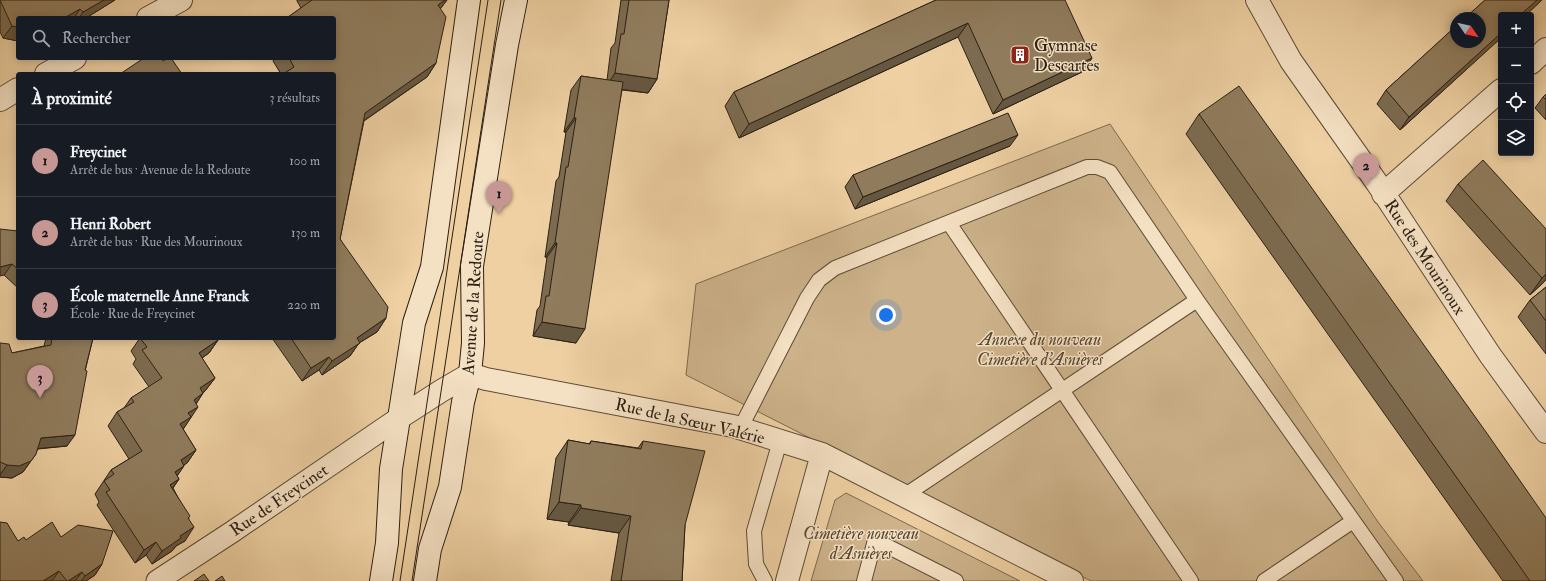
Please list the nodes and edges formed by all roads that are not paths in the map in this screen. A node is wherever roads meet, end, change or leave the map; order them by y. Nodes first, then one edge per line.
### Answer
1 (180, 0) edge
2 (469, 0) edge
3 (516, 0) edge
4 (1263, 3) edge
5 (152, 16) edge
6 (1546, 49) edge
7 (71, 60) edge
8 (1534, 60) edge
9 (50, 72) edge
10 (16, 90) edge
11 (1498, 93) edge
12 (0, 100) edge
13 (1384, 194) junction
14 (949, 223) junction
15 (1197, 300) junction
16 (470, 374) junction
17 (1061, 391) junction
18 (399, 418) junction
19 (740, 429) junction
20 (1546, 432) edge
21 (780, 441) junction
22 (822, 454) junction
23 (904, 496) junction
24 (1353, 521) junction
25 (157, 581) edge
26 (381, 581) edge
27 (425, 581) edge
28 (765, 581) edge
29 (787, 581) edge
30 (864, 581) edge
31 (956, 581) edge
32 (1072, 581) edge
33 (1191, 581) edge
34 (1264, 581) edge
35 (1396, 581) edge

1 - 5 street
2 - 18 street
3 - 16 street, Avenue de la Redoute
4 - 13 street, Rue des Mourinoux
6 - 8 street
7 - 9 street
10 - 12 street
11 - 13 street
13 - 20 street, Rue des Mourinoux
14 - 15 lane
14 - 17 lane
14 - 19 lane
15 - 17 lane
15 - 24 lane
16 - 18 street
16 - 19 street, Rue de la Sœur Valérie
16 - 27 street, Avenue de la Redoute
17 - 23 lane
17 - 33 lane
18 - 25 street, Rue de Freycinet
18 - 26 street
19 - 21 street, Rue de la Sœur Valérie
21 - 22 street, Rue de la Sœur Valérie
21 - 28 lane
22 - 23 street, Rue de la Sœur Valérie
22 - 29 street
23 - 32 street, Rue de la Sœur Valérie
24 - 34 lane
24 - 35 lane
30 - 31 lane

